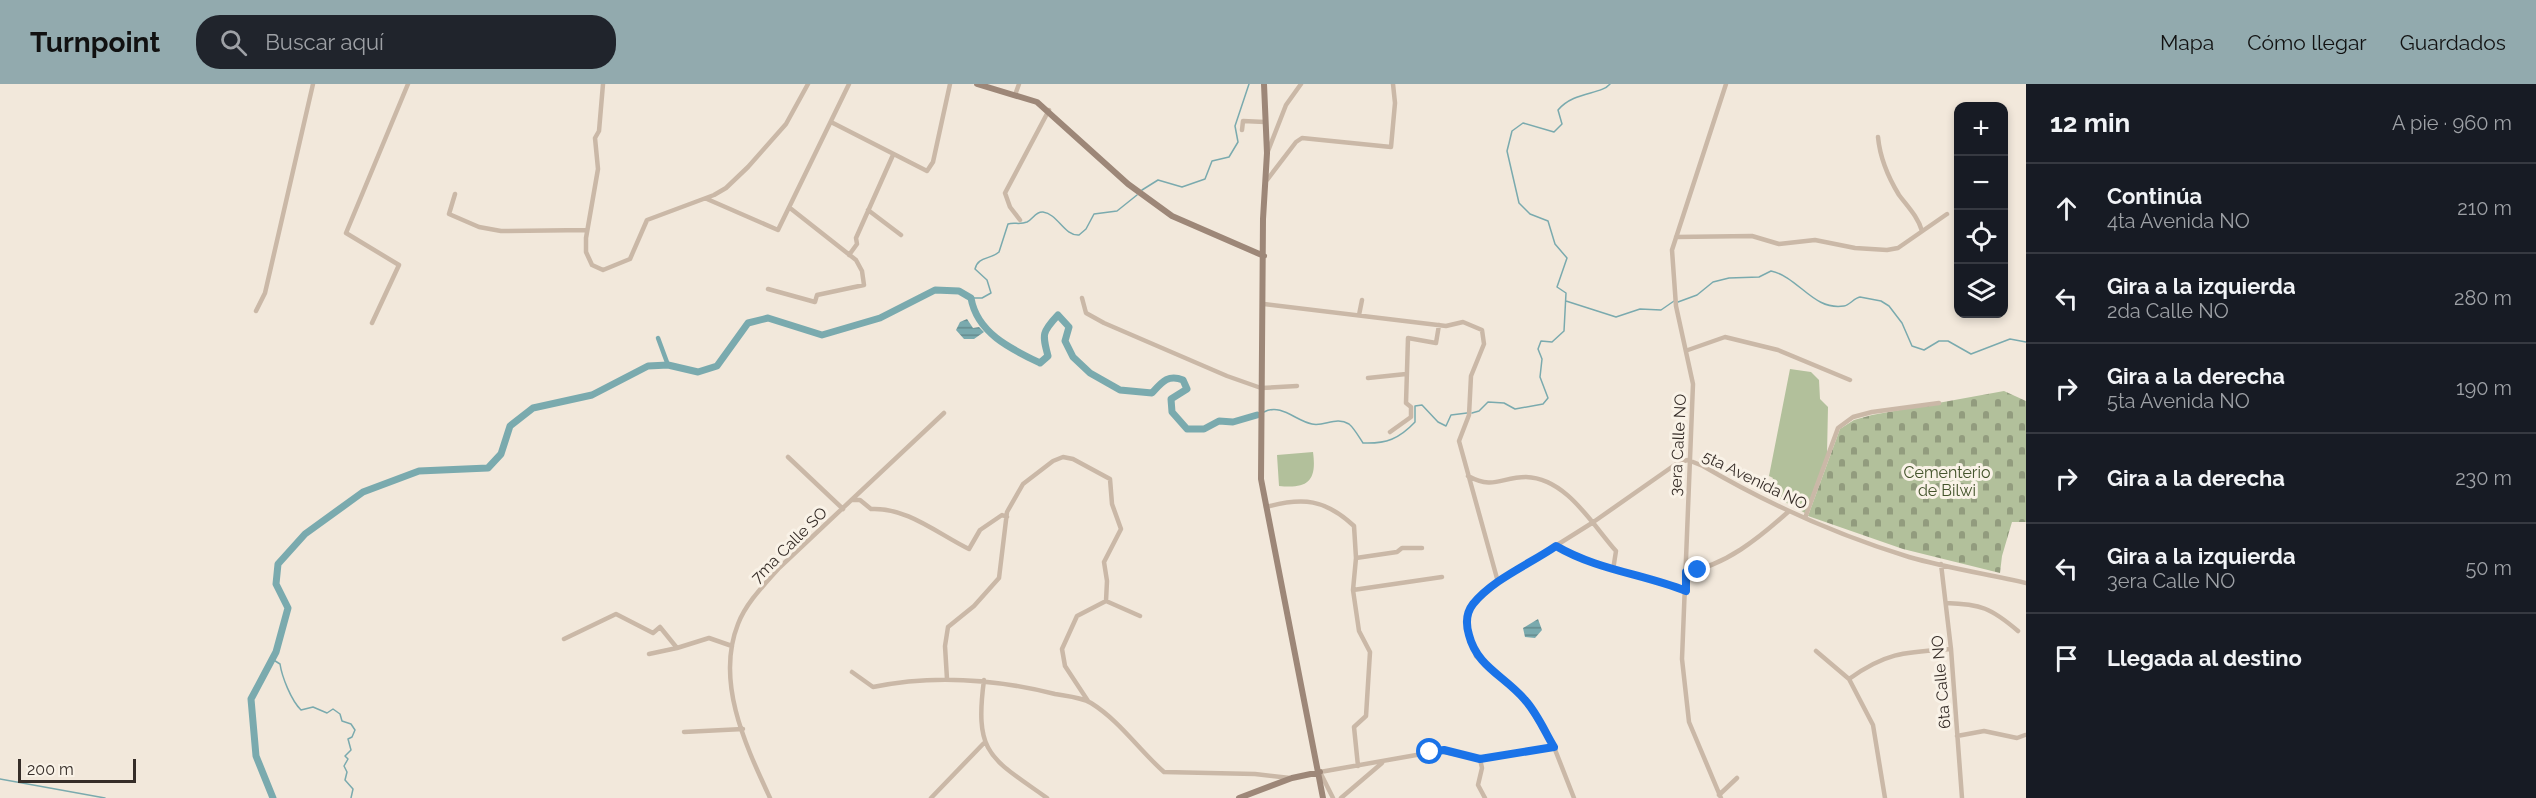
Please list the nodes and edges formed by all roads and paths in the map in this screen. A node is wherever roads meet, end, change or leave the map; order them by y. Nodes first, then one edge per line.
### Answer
1 (312, 84) edge
2 (408, 84) edge
3 (603, 84) edge
4 (808, 84) edge
5 (849, 84) edge
6 (950, 84) edge
7 (977, 84) edge
8 (1019, 84) edge
9 (1264, 84) edge
10 (1301, 84) edge
11 (1393, 84) edge
12 (1726, 84) edge
13 (1015, 94) junction
14 (1049, 110) junction
15 (831, 122) junction
16 (1265, 122) junction
17 (1242, 130) dead end
18 (1878, 137) dead end
19 (1267, 153) junction
20 (893, 155) junction
21 (1267, 180) junction
22 (455, 194) dead end
23 (706, 199) junction
24 (790, 208) junction
25 (868, 210) junction
26 (1947, 213) dead end
27 (1020, 219) dead end
28 (587, 230) junction
29 (1922, 231) junction
30 (901, 235) dead end
31 (1676, 237) junction
32 (849, 255) junction
33 (1264, 256) junction
34 (768, 289) dead end
35 (1082, 298) dead end
36 (1362, 300) dead end
37 (1264, 304) junction
38 (256, 311) dead end
39 (1359, 315) junction
40 (372, 322) dead end
41 (1439, 325) junction
42 (1688, 350) junction
43 (1406, 374) junction
44 (1368, 378) dead end
45 (1850, 380) dead end
46 (1261, 385) junction
47 (1298, 386) dead end
48 (1939, 403) dead end
49 (944, 413) dead end
50 (1390, 432) dead end
51 (788, 457) dead end
52 (1688, 460) junction
53 (1468, 476) junction
54 (853, 500) junction
55 (1266, 507) junction
56 (843, 508) junction
57 (1788, 512) junction
58 (1007, 517) junction
59 (1805, 518) junction
60 (1592, 523) junction
61 (1556, 546) junction
62 (1422, 548) dead end
63 (1356, 558) junction
64 (1941, 564) junction
65 (1613, 570) junction
66 (1686, 572) junction
67 (1442, 577) dead end
68 (1498, 582) junction
69 (2026, 583) edge
70 (1353, 590) junction
71 (1686, 591) junction
72 (1106, 601) junction
73 (1946, 603) junction
74 (1140, 616) dead end
75 (2018, 631) dead end
76 (564, 639) dead end
77 (732, 646) junction
78 (676, 648) junction
79 (1951, 648) junction
80 (1816, 651) dead end
81 (649, 654) dead end
82 (852, 672) dead end
83 (947, 679) junction
84 (1849, 679) junction
85 (984, 680) junction
86 (1088, 701) junction
87 (743, 729) junction
88 (684, 732) dead end
89 (2025, 735) edge
90 (1957, 736) junction
91 (984, 743) junction
92 (1554, 747) junction
93 (1480, 759) junction
94 (1383, 763) junction
95 (1358, 766) junction
96 (1320, 772) junction
97 (1737, 777) dead end
98 (1292, 778) junction
99 (1720, 796) edge
100 (770, 798) edge
101 (931, 798) edge
102 (1047, 798) edge
103 (1234, 798) edge
104 (1239, 798) edge
105 (1323, 798) edge
106 (1333, 798) edge
107 (1341, 798) edge
108 (1485, 798) edge
109 (1574, 798) edge
110 (1884, 798) edge
111 (1962, 798) edge

1 - 38 street
2 - 40 street
3 - 28 street
4 - 23 street
5 - 15 street
6 - 20 street
7 - 13 main road
8 - 13 street
9 - 16 main road
10 - 19 street
11 - 21 street
12 - 31 street, 3era Calle NO
13 - 14 main road
14 - 27 street
14 - 33 main road
15 - 20 street
15 - 24 street
16 - 17 street
16 - 19 main road
18 - 29 street
19 - 21 main road
20 - 25 street
21 - 33 main road
22 - 28 street
23 - 24 street
23 - 28 street
24 - 32 street
25 - 30 street
25 - 32 street
26 - 29 street
29 - 31 street
31 - 42 street, 3era Calle NO
32 - 34 street
33 - 37 main road
35 - 46 street
36 - 39 street
37 - 39 street
37 - 46 main road
39 - 41 street
41 - 43 street
41 - 53 street
42 - 45 street
42 - 52 street, 3era Calle NO
43 - 44 street
43 - 50 street
46 - 47 street
46 - 55 main road
48 - 59 street
49 - 54 street, 7ma Calle SO
51 - 56 street
52 - 57 street, 5ta Avenida NO
52 - 60 street, 5ta Avenida NO
52 - 66 street, 3era Calle NO
53 - 60 street
53 - 68 street
54 - 56 street, 7ma Calle SO
54 - 58 street
55 - 63 street
55 - 96 main road
56 - 77 street, 7ma Calle SO
57 - 59 street, 5ta Avenida NO
57 - 66 street
58 - 72 street
58 - 83 street
59 - 64 street, 5ta Avenida NO
60 - 61 street, 5ta Avenida NO
60 - 65 street
61 - 65 street
61 - 68 street, 5ta Avenida NO
62 - 63 street
63 - 70 street
64 - 69 street, 5ta Avenida NO
64 - 73 street, 6ta Calle NO
65 - 71 street
66 - 71 street, 3era Calle NO
67 - 70 street
68 - 92 street, 5ta Avenida NO
70 - 95 street
71 - 99 street, 3era Calle NO
72 - 74 street
72 - 86 street
73 - 75 street
73 - 79 street, 6ta Calle NO
76 - 78 street
77 - 78 street
77 - 87 street, 7ma Calle SO
78 - 81 street
79 - 84 street
79 - 90 street, 6ta Calle NO
80 - 84 street
82 - 83 street
83 - 85 street
84 - 110 street
85 - 86 street
85 - 91 street
86 - 98 street
87 - 88 street
87 - 100 street, 7ma Calle SO
89 - 90 street
90 - 111 street, 6ta Calle NO
91 - 101 street
91 - 102 street
92 - 93 street
92 - 109 street
93 - 94 street
93 - 108 street
94 - 95 street
94 - 107 street
95 - 96 street
96 - 98 main road
96 - 105 main road
96 - 106 street
97 - 99 street
98 - 104 main road
103 - 104 street

